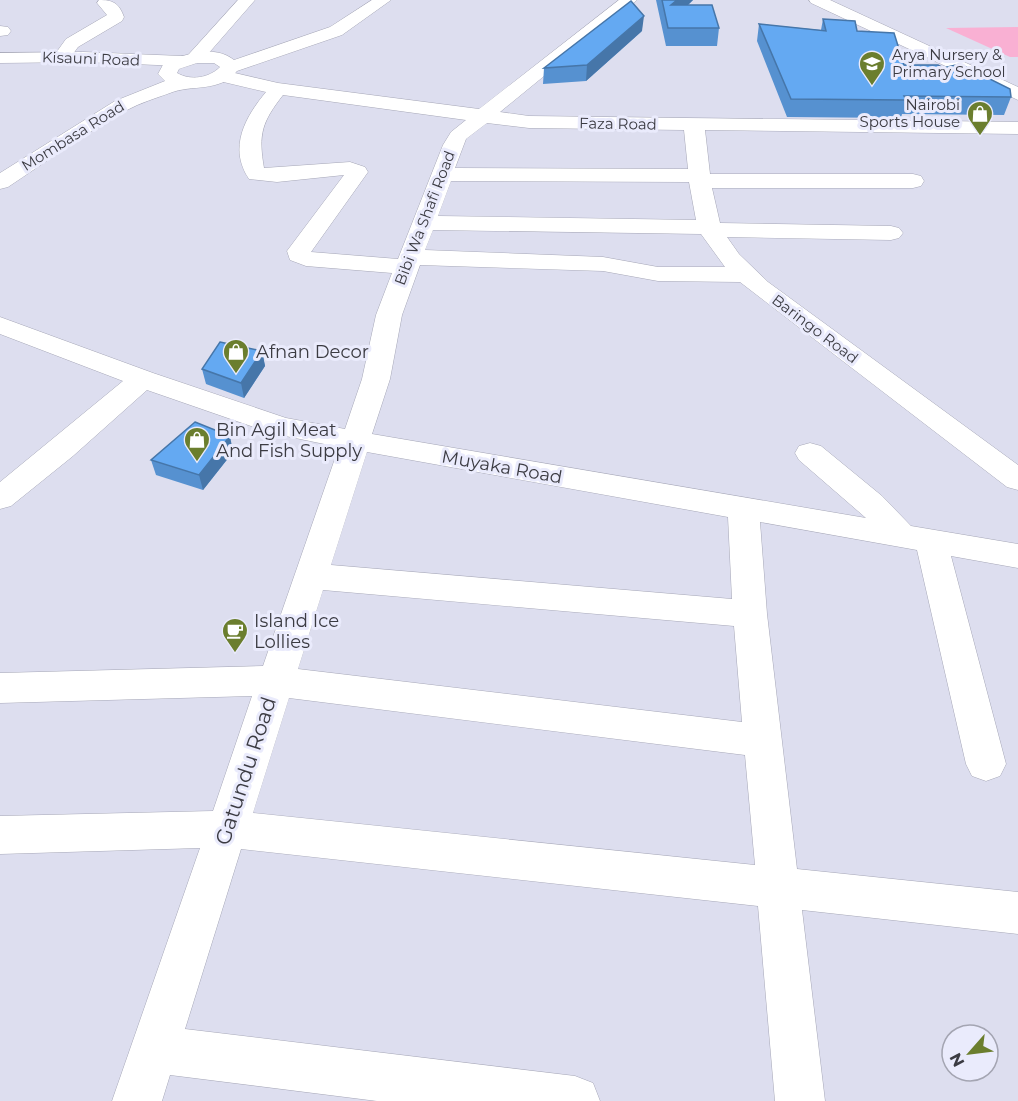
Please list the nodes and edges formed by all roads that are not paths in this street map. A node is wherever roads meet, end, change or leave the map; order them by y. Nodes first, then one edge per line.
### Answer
1 (247, 0) edge
2 (359, 0) edge
3 (383, 0) edge
4 (817, 0) edge
5 (105, 3) dead end
6 (616, 3) edge
7 (62, 57) junction
8 (0, 58) edge
9 (187, 65) junction
10 (226, 72) junction
11 (1018, 76) edge
12 (992, 82) junction
13 (278, 89) junction
14 (1018, 94) edge
15 (481, 118) junction
16 (694, 125) junction
17 (50, 128) dead end
18 (1018, 128) edge
19 (442, 174) junction
20 (700, 178) junction
21 (913, 181) dead end
22 (0, 182) edge
23 (425, 223) junction
24 (709, 228) junction
25 (891, 233) dead end
26 (409, 262) junction
27 (747, 275) junction
28 (0, 325) edge
29 (142, 380) junction
30 (354, 441) junction
31 (810, 453) dead end
32 (1018, 480) edge
33 (0, 498) edge
34 (743, 509) junction
35 (867, 517) junction
36 (916, 538) junction
37 (1018, 556) edge
38 (310, 576) junction
39 (750, 614) junction
40 (276, 681) junction
41 (0, 688) edge
42 (763, 741) junction
43 (986, 764) dead end
44 (227, 829) junction
45 (0, 835) edge
46 (778, 887) junction
47 (1016, 922) edge
48 (154, 1049) junction
49 (137, 1101) edge
50 (575, 1101) edge
51 (800, 1101) edge

1 - 9 main road
2 - 9 main road, Mombasa Road
3 - 10 main road
4 - 12 main road
5 - 7 main road
6 - 15 main road, Bibi Wa Shafi Road
7 - 8 main road, Kisauni Road
7 - 9 main road, Kisauni Road
9 - 10 main road
9 - 10 main road
9 - 17 main road, Mombasa Road
9 - 22 main road, Mombasa Road
10 - 13 main road, Faza Road
11 - 12 main road
12 - 14 main road
13 - 15 main road, Faza Road
13 - 26 main road
15 - 16 main road, Faza Road
15 - 19 main road, Bibi Wa Shafi Road
16 - 18 main road, Faza Road
16 - 20 main road, Baringo Road
19 - 20 main road
19 - 23 main road, Bibi Wa Shafi Road
20 - 21 main road
20 - 24 main road, Baringo Road
23 - 24 main road
23 - 26 main road, Bibi Wa Shafi Road
24 - 25 main road
24 - 27 main road, Baringo Road
26 - 27 main road
26 - 30 main road, Bibi Wa Shafi Road
27 - 32 main road, Baringo Road
28 - 29 main road, Muyaka Road
29 - 30 main road, Muyaka Road
29 - 33 main road
30 - 34 main road, Muyaka Road
30 - 38 main road, Gatundu Road
31 - 35 main road
34 - 35 main road, Muyaka Road
34 - 39 main road
35 - 36 main road, Muyaka Road
36 - 37 main road, Muyaka Road
36 - 43 main road
38 - 39 main road
38 - 40 main road, Gatundu Road
39 - 42 main road
40 - 41 main road
40 - 42 main road
40 - 44 main road, Gatundu Road
42 - 46 main road
44 - 45 main road
44 - 46 main road
44 - 48 main road, Gatundu Road
46 - 47 main road
46 - 51 main road
48 - 49 main road, Gatundu Road
48 - 50 main road

